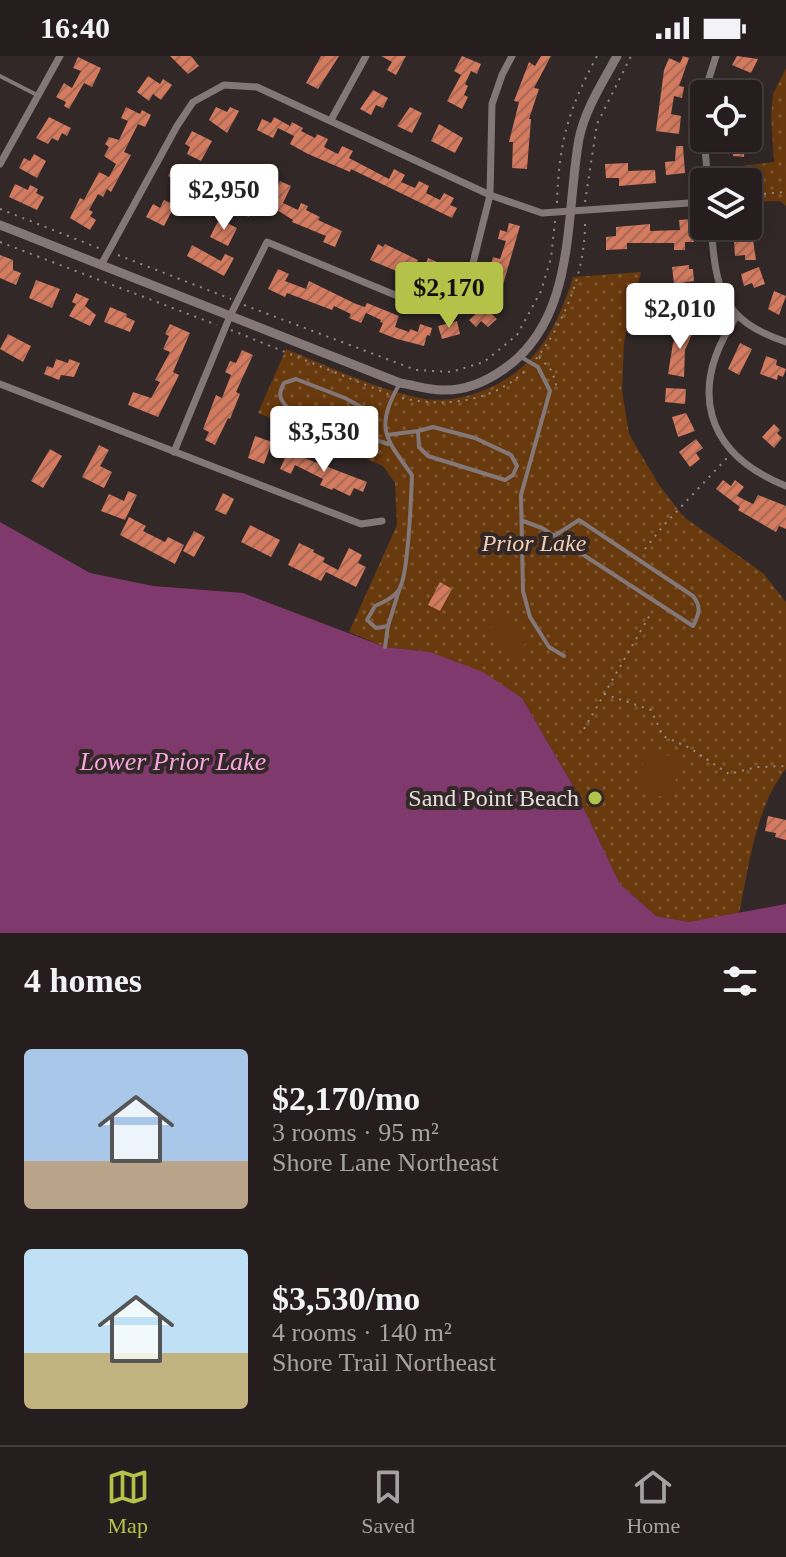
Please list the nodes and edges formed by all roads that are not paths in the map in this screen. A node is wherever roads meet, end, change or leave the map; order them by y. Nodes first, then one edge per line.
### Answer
1 (60, 56) edge
2 (366, 56) edge
3 (512, 56) edge
4 (617, 56) edge
5 (716, 56) edge
6 (0, 76) edge
7 (709, 80) edge
8 (38, 96) junction
9 (331, 120) junction
10 (0, 164) edge
11 (490, 195) junction
12 (690, 203) edge
13 (570, 212) junction
14 (0, 225) edge
15 (713, 240) edge
16 (101, 265) junction
17 (230, 316) junction
18 (736, 317) junction
19 (786, 342) edge
20 (521, 357) junction
21 (400, 383) junction
22 (0, 384) edge
23 (418, 431) junction
24 (362, 435) junction
25 (387, 435) junction
26 (388, 444) junction
27 (174, 452) junction
28 (786, 486) edge
29 (382, 521) dead end
30 (523, 521) junction
31 (554, 536) junction
32 (400, 587) junction
33 (388, 626) junction
34 (385, 647) dead end
35 (564, 656) dead end

1 - 8 street
2 - 9 street
3 - 11 street
4 - 13 street
5 - 7 street
6 - 8 lane
8 - 10 street
9 - 11 street
9 - 16 street
11 - 13 street
11 - 17 street
12 - 13 street
13 - 20 street
14 - 16 street
15 - 18 street
16 - 17 street
17 - 21 street
17 - 27 street
18 - 19 street
18 - 28 street
20 - 21 street
20 - 30 lane
21 - 25 lane
22 - 27 street
23 - 23 lane
23 - 25 lane
24 - 24 lane
24 - 26 lane
25 - 26 lane
26 - 32 lane
27 - 29 street
30 - 31 lane
30 - 35 lane
31 - 31 lane
32 - 33 lane
32 - 33 lane
33 - 34 lane

